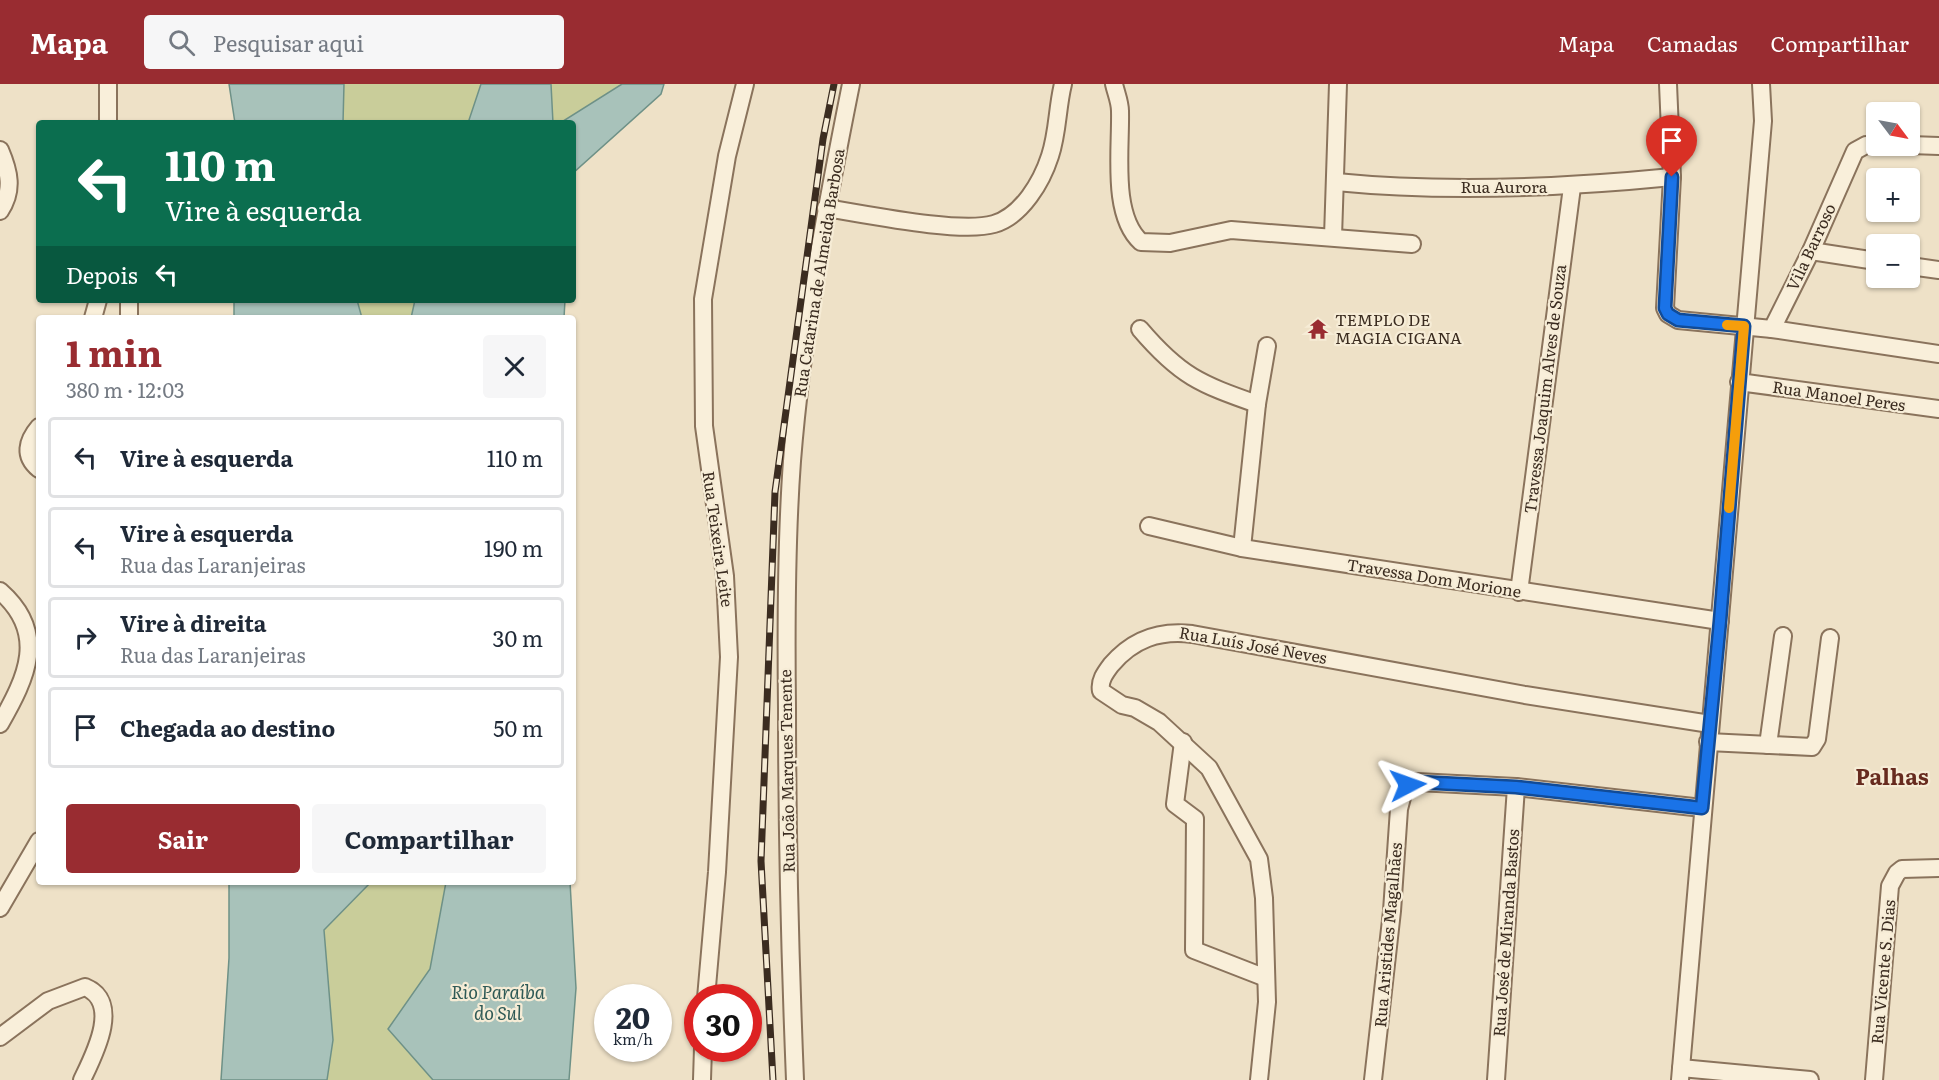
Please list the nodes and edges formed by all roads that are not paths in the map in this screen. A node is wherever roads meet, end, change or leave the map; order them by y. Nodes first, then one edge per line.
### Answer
1 (108, 84) edge
2 (745, 84) edge
3 (851, 84) edge
4 (1063, 84) edge
5 (1114, 84) edge
6 (1338, 84) edge
7 (1668, 84) edge
8 (1761, 84) edge
9 (108, 120) edge
10 (1920, 145) edge
11 (1939, 146) edge
12 (1866, 147) edge
13 (0, 150) edge
14 (1672, 177) junction
15 (1336, 182) junction
16 (1572, 187) junction
17 (826, 208) junction
18 (0, 211) edge
19 (1333, 237) junction
20 (1412, 244) dead end
21 (1811, 251) junction
22 (1866, 259) edge
23 (1920, 267) edge
24 (1939, 270) edge
25 (1744, 326) junction
26 (1140, 329) dead end
27 (1772, 329) junction
28 (1267, 346) dead end
29 (1939, 354) edge
30 (1739, 382) junction
31 (1257, 404) junction
32 (1939, 409) edge
33 (36, 432) edge
34 (792, 462) joint
35 (36, 465) edge
36 (1149, 526) dead end
37 (1242, 548) junction
38 (0, 591) edge
39 (1519, 592) junction
40 (1720, 621) junction
41 (1783, 636) dead end
42 (1830, 638) dead end
43 (0, 724) edge
44 (1710, 724) junction
45 (1183, 742) junction
46 (1708, 742) junction
47 (1768, 745) junction
48 (1516, 787) junction
49 (1702, 808) junction
50 (36, 846) edge
51 (1939, 868) edge
52 (0, 908) edge
53 (1266, 978) junction
54 (707, 984) edge
55 (0, 1037) edge
56 (703, 1062) edge
57 (1680, 1074) edge
58 (1255, 1079) edge
59 (82, 1080) edge
60 (702, 1080) edge
61 (795, 1080) edge
62 (1372, 1080) edge
63 (1496, 1080) edge
64 (1810, 1080) edge
65 (1874, 1080) edge

1 - 9 street
2 - 54 street, Rua Teixeira Leite
3 - 17 street, Rua Catarina de Almeida Barbosa
4 - 17 street
5 - 19 street
6 - 15 street
7 - 14 street
8 - 25 street
10 - 11 street
12 - 21 street, Vila Barroso
13 - 18 street
14 - 16 street, Rua Aurora
14 - 25 street
15 - 16 street, Rua Aurora
15 - 19 street
16 - 39 street, Travessa Joaquim Alves de Souza
17 - 34 street, Rua Catarina de Almeida Barbosa
19 - 20 street
21 - 22 street
21 - 27 street, Vila Barroso
23 - 24 street
25 - 27 street
25 - 30 street
26 - 31 street
27 - 29 street
28 - 31 street
30 - 32 street, Rua Manoel Peres
30 - 40 street
31 - 37 street
33 - 35 street
34 - 61 street, Rua João Marques Tenente
36 - 37 street, Travessa Dom Morione
37 - 39 street, Travessa Dom Morione
38 - 43 street
39 - 40 street, Travessa Dom Morione
40 - 44 street
41 - 47 street
42 - 47 street
44 - 45 street, Rua Luís José Neves
44 - 46 street
45 - 53 street, Rua Luís José Neves
45 - 53 street
46 - 47 street
46 - 49 street
48 - 49 street
48 - 62 street, Rua Aristides Magalhães
48 - 63 street, Rua José de Miranda Bastos
49 - 57 street
50 - 52 street
51 - 65 street, Rua Vicente S. Dias
53 - 58 street, Rua Luís José Neves
55 - 59 street
56 - 60 street
57 - 64 street

